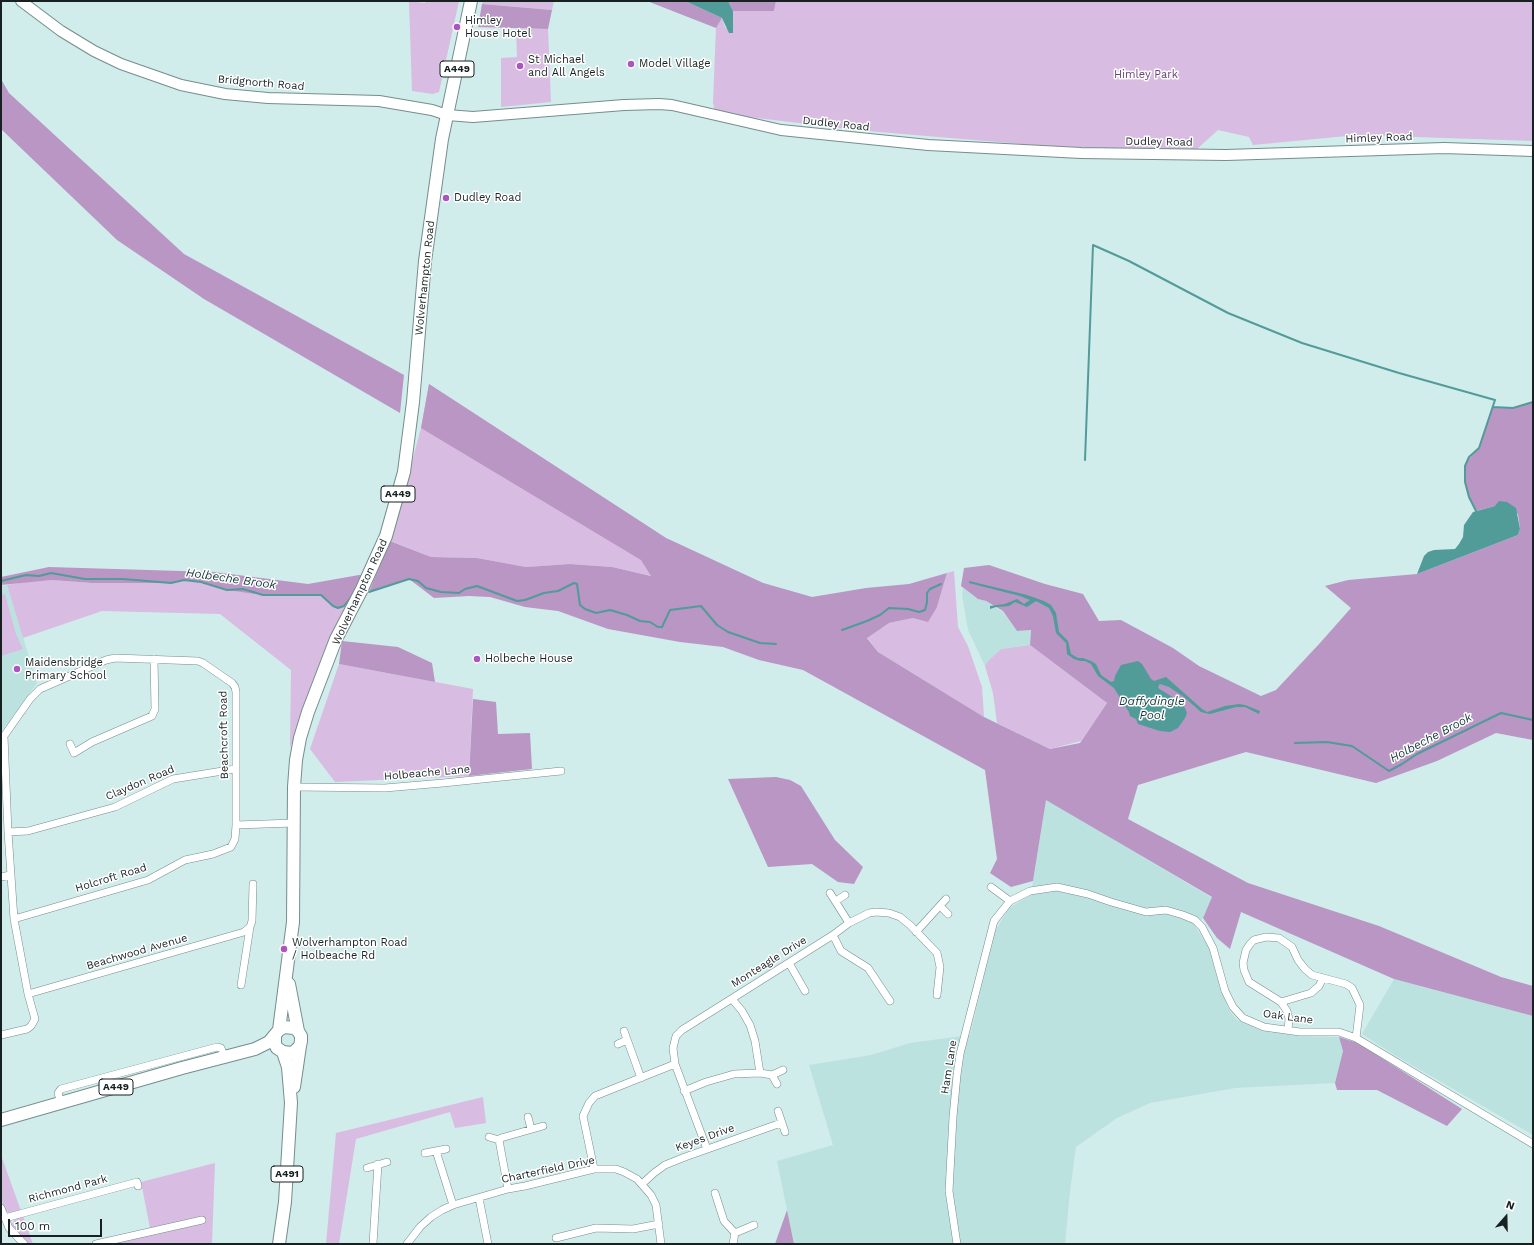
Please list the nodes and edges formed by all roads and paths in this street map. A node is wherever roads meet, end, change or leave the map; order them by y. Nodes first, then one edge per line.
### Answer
1 (21, 1) edge
2 (471, 1) edge
3 (447, 115) junction
4 (1533, 151) edge
5 (1226, 155) joint
6 (154, 658) junction
7 (70, 744) dead end
8 (235, 769) junction
9 (561, 771) dead end
10 (294, 787) junction
11 (294, 823) junction
12 (236, 825) junction
13 (8, 832) junction
14 (233, 844) joint
15 (10, 875) junction
16 (1, 877) edge
17 (252, 884) dead end
18 (991, 887) dead end
19 (830, 893) dead end
20 (845, 895) dead end
21 (946, 900) dead end
22 (836, 901) junction
23 (1010, 901) junction
24 (940, 906) junction
25 (948, 914) dead end
26 (14, 919) junction
27 (849, 923) junction
28 (250, 928) junction
29 (916, 932) junction
30 (833, 935) junction
31 (788, 963) junction
32 (287, 971) junction
33 (1323, 978) junction
34 (241, 985) dead end
35 (805, 991) dead end
36 (28, 994) junction
37 (937, 995) dead end
38 (732, 999) junction
39 (890, 1001) dead end
40 (1281, 1002) junction
41 (1288, 1030) junction
42 (298, 1031) junction
43 (624, 1031) dead end
44 (277, 1033) junction
45 (1, 1035) edge
46 (1356, 1038) junction
47 (627, 1040) junction
48 (618, 1044) dead end
49 (300, 1046) junction
50 (282, 1052) junction
51 (228, 1057) junction
52 (675, 1064) junction
53 (783, 1070) dead end
54 (760, 1073) junction
55 (772, 1075) junction
56 (641, 1078) junction
57 (777, 1084) dead end
58 (684, 1091) junction
59 (291, 1104) junction
60 (778, 1111) dead end
61 (528, 1117) dead end
62 (1, 1120) edge
63 (781, 1123) junction
64 (543, 1126) dead end
65 (530, 1129) junction
66 (785, 1132) dead end
67 (489, 1137) dead end
68 (499, 1140) junction
69 (1533, 1144) edge
70 (446, 1149) dead end
71 (707, 1149) junction
72 (436, 1151) junction
73 (425, 1153) dead end
74 (386, 1162) dead end
75 (378, 1164) junction
76 (367, 1168) dead end
77 (594, 1169) junction
78 (137, 1182) dead end
79 (642, 1184) junction
80 (508, 1189) junction
81 (715, 1193) dead end
82 (479, 1198) junction
83 (452, 1205) junction
84 (1, 1208) edge
85 (5, 1218) junction
86 (202, 1220) dead end
87 (659, 1224) junction
88 (754, 1226) dead end
89 (735, 1233) junction
90 (556, 1238) dead end
91 (24, 1244) edge
92 (96, 1244) edge
93 (279, 1244) edge
94 (373, 1244) edge
95 (407, 1244) edge
96 (488, 1244) edge
97 (661, 1244) edge
98 (733, 1244) edge
99 (957, 1244) edge

1 - 3 main road, Bridgnorth Road
2 - 3 highway, A449
3 - 5 main road, Dudley Road
3 - 10 highway, Wolverhampton Road / A449
4 - 5 main road, Himley Road
6 - 7 street
6 - 8 street, Beachcroft Road
6 - 13 street, Beachcroft Road
8 - 12 street, Beachcroft Road
8 - 13 street, Claydon Road
9 - 10 street, Holbeache Lane
10 - 11 highway, Wolverhampton Road / A449
11 - 12 street
11 - 32 highway, Wolverhampton Road / A449
12 - 14 street, Beachcroft Road
13 - 15 street, Beachcroft Road
14 - 26 street, Holcroft Road
15 - 16 street
15 - 26 street, Beachcroft Road
17 - 28 street
18 - 23 street
19 - 22 street
20 - 22 street
21 - 24 street
22 - 27 street
23 - 41 street, Oak Lane
23 - 99 street, Ham Lane
24 - 25 street
24 - 29 street
26 - 36 street, Beachcroft Road
27 - 29 street, Monteagle Drive
27 - 30 street, Monteagle Drive
28 - 34 street
28 - 36 street, Beachwood Avenue
29 - 37 street, Monteagle Drive
30 - 31 street, Monteagle Drive
30 - 39 street
31 - 35 street
31 - 38 street, Monteagle Drive
32 - 42 highway, Wolverhampton Road / A449
32 - 44 highway, Wolverhampton Road / A449
33 - 40 street
33 - 40 street
33 - 46 street
36 - 45 street, Beachcroft Road
38 - 52 street, Monteagle Drive
38 - 54 street
40 - 41 street
41 - 46 street, Oak Lane
42 - 44 highway
42 - 49 highway
43 - 47 street
44 - 50 highway
44 - 51 highway, A449
46 - 69 street, Oak Lane
47 - 48 street
47 - 56 street
49 - 50 highway
49 - 59 highway, A491
50 - 51 highway, A449
50 - 59 highway, A491
51 - 62 highway, A449
52 - 56 street
52 - 58 street, Monteagle Drive
53 - 55 street
54 - 55 street
54 - 58 street
55 - 57 street
56 - 77 street
58 - 71 street, Monteagle Drive
59 - 93 highway, A491
60 - 63 street
61 - 65 street
63 - 66 street
63 - 71 street, Keyes Drive
64 - 65 street
65 - 68 street
67 - 68 street
68 - 80 street
70 - 72 street
71 - 79 street, Keyes Drive
72 - 73 street
72 - 83 street
74 - 75 street
75 - 76 street
75 - 94 street
77 - 79 street, Charterfield Drive
77 - 80 street, Charterfield Drive
78 - 85 street, Richmond Park
79 - 87 street, Charterfield Drive
80 - 82 street, Charterfield Drive
81 - 89 street
82 - 83 street, Charterfield Drive
82 - 96 street
83 - 95 street, Charterfield Drive
84 - 85 street
85 - 91 street
86 - 92 street
87 - 90 street
87 - 97 street, Charterfield Drive
88 - 89 street
89 - 98 street

